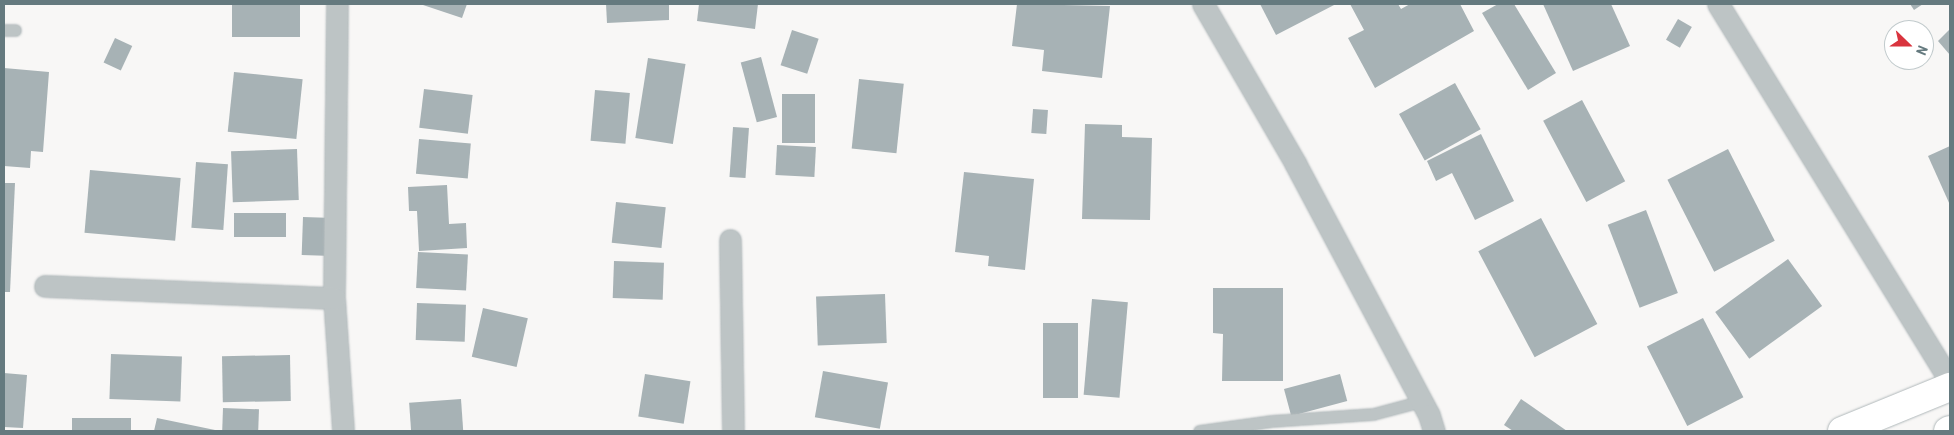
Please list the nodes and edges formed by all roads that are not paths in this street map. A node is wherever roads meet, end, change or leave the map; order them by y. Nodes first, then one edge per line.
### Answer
1 (337, 4) edge
2 (1203, 4) edge
3 (1718, 4) edge
4 (730, 240) dead end
5 (45, 286) dead end
6 (334, 298) junction
7 (1950, 381) edge
8 (1950, 386) edge
9 (1428, 416) edge
10 (342, 431) edge
11 (733, 431) edge
12 (1199, 431) edge
13 (1443, 431) edge
14 (1842, 431) edge

1 - 6 street
2 - 9 street
3 - 7 street
4 - 11 street
5 - 6 street
6 - 10 street
8 - 14 street
9 - 12 lane
9 - 13 street

